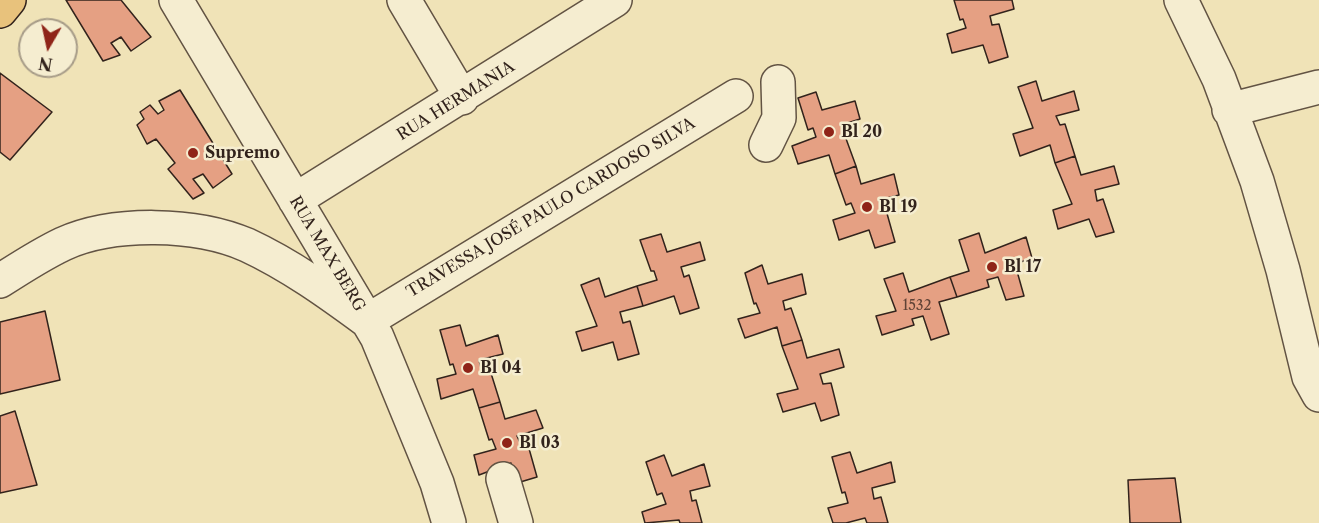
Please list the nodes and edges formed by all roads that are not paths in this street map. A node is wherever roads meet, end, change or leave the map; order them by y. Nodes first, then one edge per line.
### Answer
1 (9, 0) edge
2 (176, 0) edge
3 (404, 0) edge
4 (615, 0) edge
5 (1181, 0) edge
6 (0, 11) edge
7 (778, 82) dead end
8 (1319, 87) edge
9 (736, 96) dead end
10 (462, 98) junction
11 (1230, 110) junction
12 (766, 145) dead end
13 (296, 200) junction
14 (0, 281) edge
15 (367, 321) junction
16 (1319, 395) edge
17 (503, 479) dead end
18 (437, 483) junction
19 (430, 523) edge
20 (449, 523) edge
21 (516, 523) edge

1 - 6 main road
2 - 13 street, RUA MAX BERG
3 - 10 street
4 - 10 street, RUA HERMANIA
5 - 11 street
7 - 12 street
8 - 11 street
9 - 15 street, TRAVESSA JOSÉ PAULO CARDOSO SILVA
10 - 13 street, RUA HERMANIA
11 - 16 street
13 - 15 street, RUA MAX BERG
14 - 15 street
15 - 18 street, RUA MAX BERG
17 - 21 street
18 - 19 street
18 - 20 street, RUA MAX BERG

